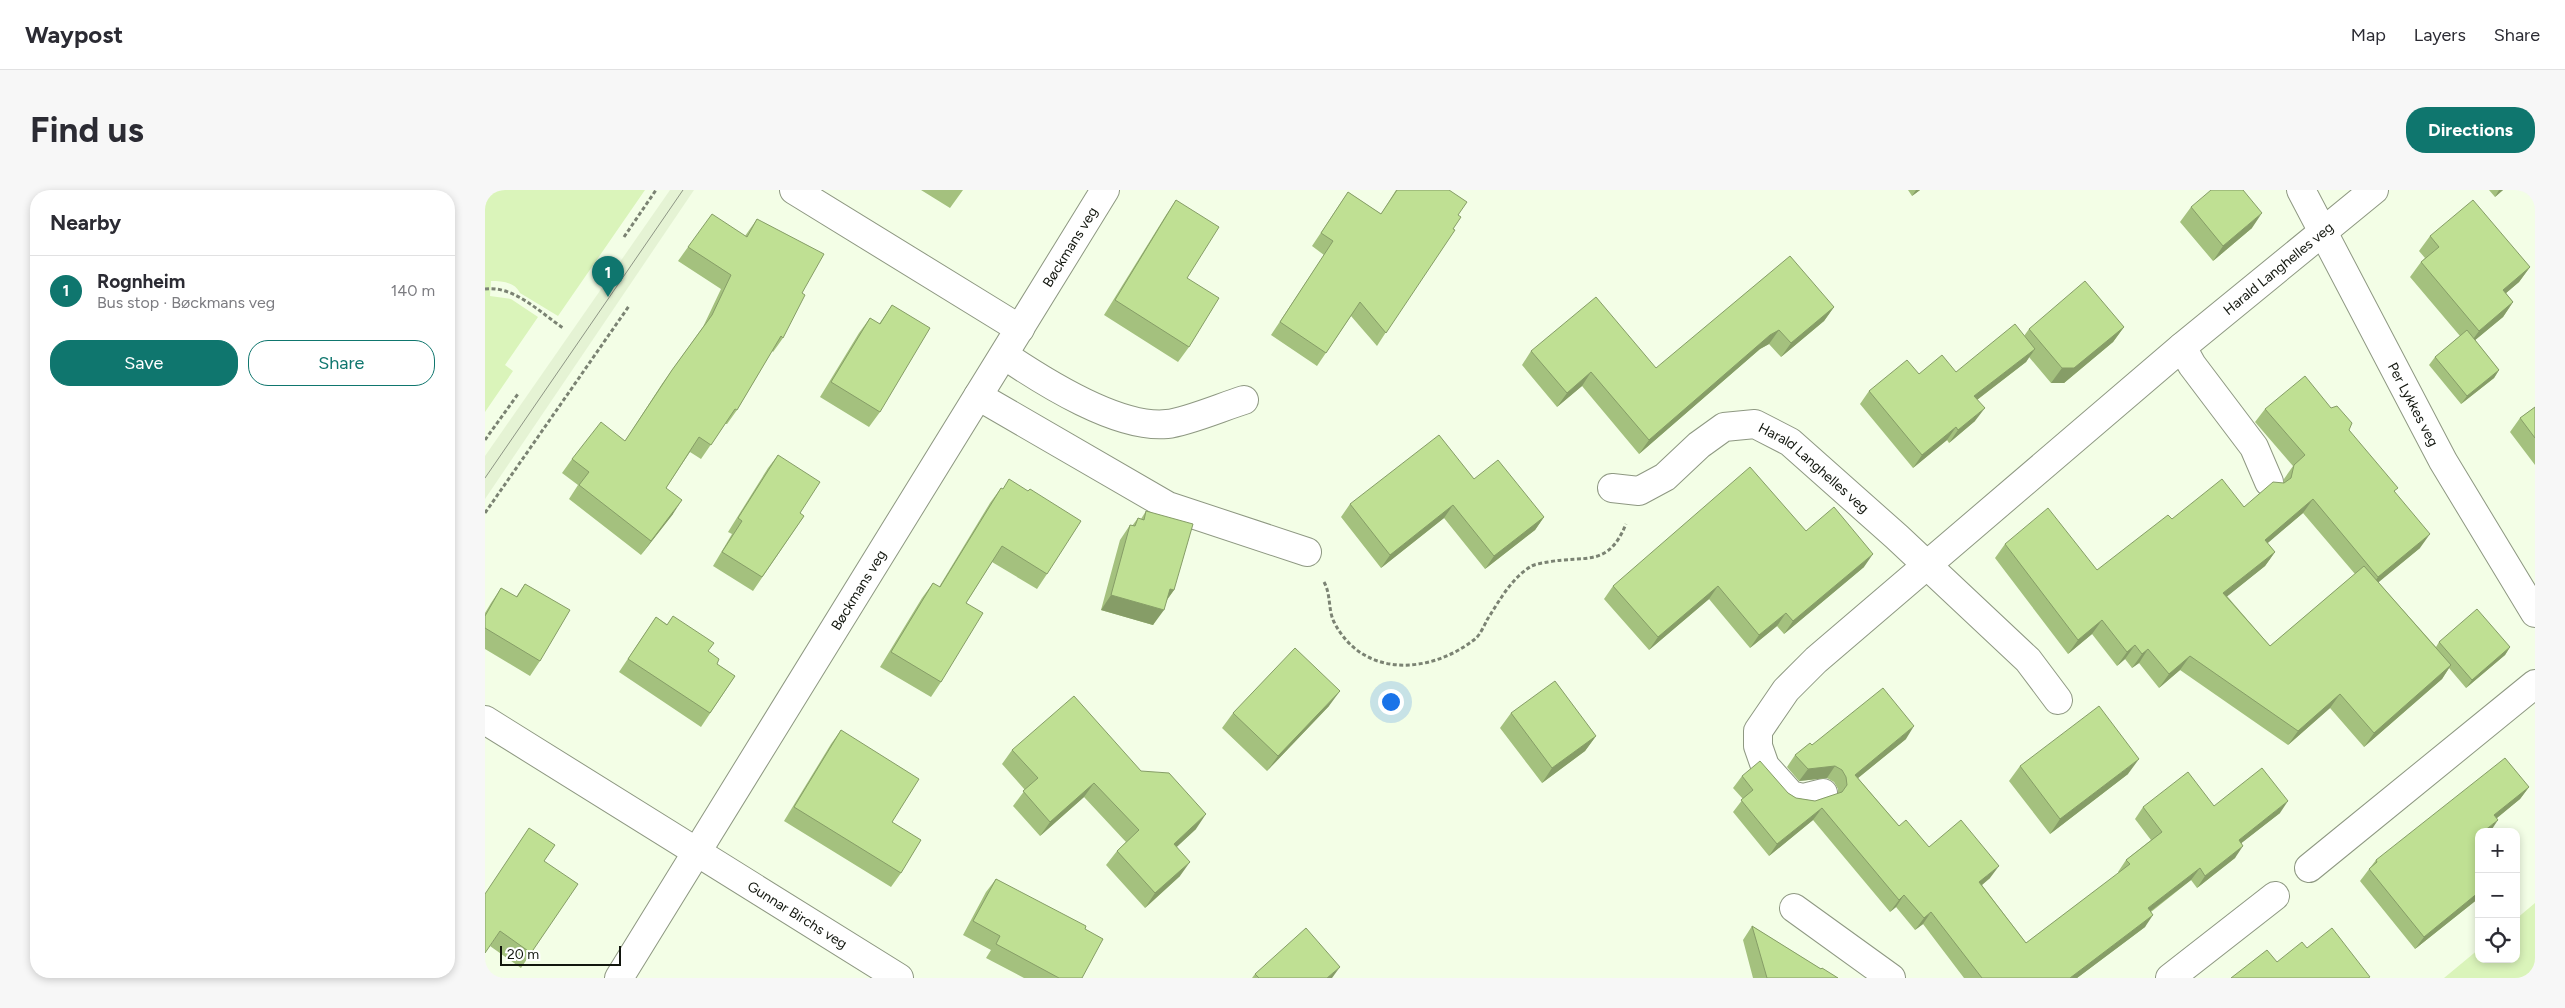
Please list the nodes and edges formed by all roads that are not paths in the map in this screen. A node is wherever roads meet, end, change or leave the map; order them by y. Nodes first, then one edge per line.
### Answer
1 (794, 190) edge
2 (1105, 190) edge
3 (2301, 190) edge
4 (2374, 190) edge
5 (2324, 233) junction
6 (1020, 329) junction
7 (2182, 347) junction
8 (1004, 355) junction
9 (979, 396) junction
10 (1244, 400) dead end
11 (2269, 482) dead end
12 (1612, 488) dead end
13 (1307, 552) road end
14 (1927, 565) junction
15 (2535, 614) edge
16 (2535, 684) edge
17 (2058, 700) dead end
18 (485, 720) edge
19 (1823, 793) dead end
20 (696, 850) junction
21 (2309, 868) dead end
22 (2275, 896) dead end
23 (1794, 908) dead end
24 (619, 978) edge
25 (899, 978) edge
26 (1891, 978) edge
27 (2171, 978) edge

1 - 6 street
2 - 6 street, Bøckmans veg
3 - 5 street, Per Lykkes veg
4 - 5 street, Harald Langhelles veg
5 - 7 street, Harald Langhelles veg
5 - 15 street, Per Lykkes veg
6 - 8 street, Bøckmans veg
7 - 11 street
7 - 14 street, Harald Langhelles veg
8 - 9 street, Bøckmans veg
8 - 10 street
9 - 13 street
9 - 20 street, Bøckmans veg
12 - 14 street, Harald Langhelles veg
14 - 17 street, Harald Langhelles veg
14 - 19 street, Harald Langhelles veg
16 - 21 street
18 - 20 street
20 - 24 street, Bøckmans veg
20 - 25 street, Gunnar Birchs veg
22 - 27 street
23 - 26 street

